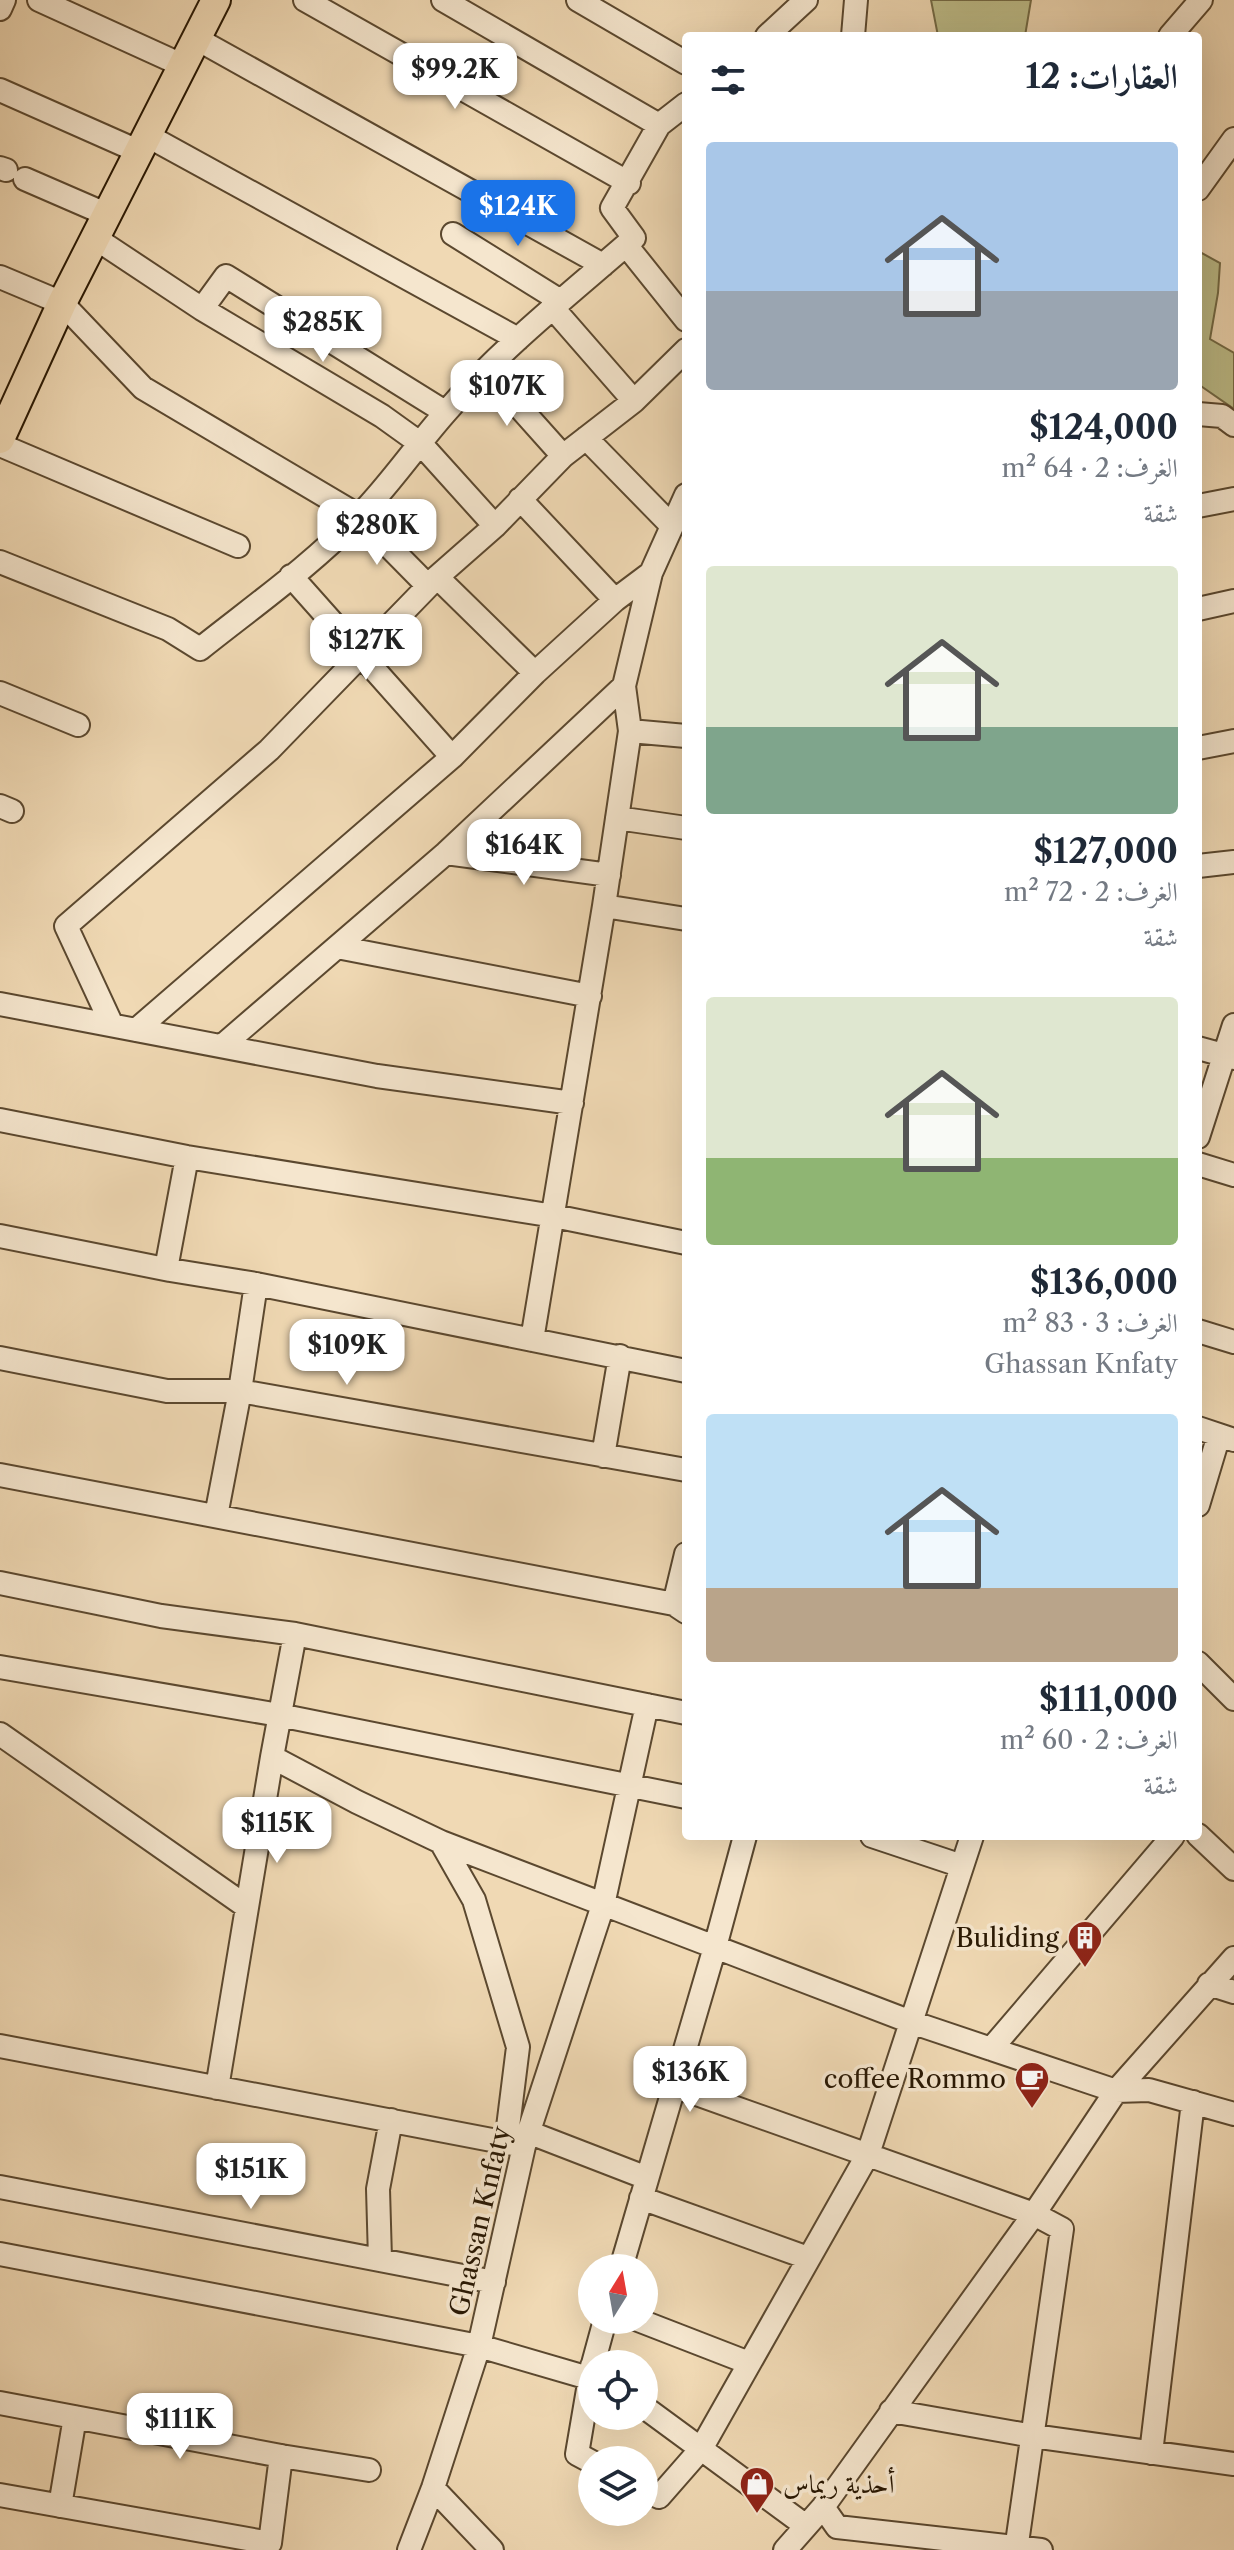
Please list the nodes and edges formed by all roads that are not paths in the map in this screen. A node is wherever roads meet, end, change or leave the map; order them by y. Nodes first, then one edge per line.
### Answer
1 (4, 0) edge
2 (216, 0) edge
3 (305, 0) edge
4 (443, 0) edge
5 (578, 0) edge
6 (806, 0) edge
7 (856, 0) edge
8 (1201, 0) edge
9 (49, 2) edge
10 (0, 9) edge
11 (778, 31) edge
12 (853, 32) edge
13 (1173, 32) edge
14 (197, 39) junction
15 (682, 61) edge
16 (184, 66) junction
17 (0, 90) edge
18 (682, 107) edge
19 (659, 125) junction
20 (1234, 139) edge
21 (144, 144) junction
22 (10, 172) edge
23 (629, 183) junction
24 (1202, 183) edge
25 (101, 226) junction
26 (453, 234) dead end
27 (626, 245) junction
28 (603, 265) junction
29 (0, 277) edge
30 (62, 303) junction
31 (556, 304) junction
32 (202, 309) junction
33 (682, 315) edge
34 (518, 339) junction
35 (682, 354) edge
36 (486, 370) junction
37 (634, 401) junction
38 (445, 412) junction
39 (1202, 414) edge
40 (1234, 425) edge
41 (586, 438) junction
42 (0, 442) edge
43 (421, 444) junction
44 (563, 456) junction
45 (520, 499) junction
46 (1234, 499) edge
47 (682, 504) edge
48 (1202, 505) edge
49 (359, 516) junction
50 (495, 526) junction
51 (672, 526) junction
52 (238, 546) dead end
53 (0, 562) edge
54 (651, 573) junction
55 (291, 576) junction
56 (433, 581) junction
57 (615, 600) junction
58 (1234, 601) edge
59 (1202, 608) edge
60 (362, 653) junction
61 (535, 673) junction
62 (624, 686) junction
63 (0, 693) edge
64 (78, 725) dead end
65 (630, 731) junction
66 (682, 736) edge
67 (1234, 741) edge
68 (1202, 747) edge
69 (452, 757) junction
70 (617, 818) junction
71 (682, 827) edge
72 (446, 853) junction
73 (1234, 862) edge
74 (1202, 866) edge
75 (609, 875) junction
76 (604, 906) junction
77 (682, 918) edge
78 (337, 947) junction
79 (590, 996) junction
80 (0, 1004) edge
81 (112, 1025) junction
82 (1234, 1025) edge
83 (136, 1030) junction
84 (222, 1046) junction
85 (1202, 1049) edge
86 (1230, 1056) edge
87 (572, 1103) junction
88 (0, 1120) edge
89 (1202, 1127) edge
90 (187, 1157) junction
91 (1202, 1165) edge
92 (1234, 1175) edge
93 (554, 1216) junction
94 (0, 1236) edge
95 (682, 1242) edge
96 (166, 1269) junction
97 (256, 1284) junction
98 (1202, 1332) edge
99 (532, 1340) junction
100 (1234, 1342) edge
101 (620, 1356) junction
102 (0, 1358) edge
103 (682, 1370) edge
104 (240, 1391) junction
105 (1217, 1434) edge
106 (603, 1456) junction
107 (682, 1469) edge
108 (0, 1475) edge
109 (1202, 1490) edge
110 (216, 1516) junction
111 (0, 1583) edge
112 (680, 1608) edge
113 (295, 1634) junction
114 (0, 1667) edge
115 (1202, 1667) edge
116 (1234, 1699) edge
117 (647, 1705) junction
118 (682, 1712) edge
119 (279, 1715) junction
120 (0, 1734) edge
121 (272, 1757) junction
122 (631, 1785) junction
123 (682, 1796) edge
124 (1202, 1839) edge
125 (744, 1840) edge
126 (884, 1840) edge
127 (971, 1840) edge
128 (1170, 1840) edge
129 (441, 1842) junction
130 (962, 1866) junction
131 (1234, 1869) edge
132 (603, 1905) junction
133 (247, 1907) junction
134 (715, 1947) junction
135 (1234, 1958) edge
136 (1209, 1984) junction
137 (1234, 1992) edge
138 (911, 2022) junction
139 (0, 2046) edge
140 (991, 2049) junction
141 (674, 2086) junction
142 (217, 2088) junction
143 (1116, 2091) junction
144 (1193, 2102) junction
145 (1234, 2114) edge
146 (391, 2120) junction
147 (519, 2140) junction
148 (868, 2154) junction
149 (0, 2187) edge
150 (644, 2188) junction
151 (1034, 2214) junction
152 (0, 2254) edge
153 (625, 2254) edge
154 (808, 2258) junction
155 (380, 2259) junction
156 (494, 2282) junction
157 (658, 2328) edge
158 (479, 2346) junction
159 (749, 2363) junction
160 (578, 2369) edge
161 (0, 2403) edge
162 (891, 2411) junction
163 (75, 2417) junction
164 (658, 2417) edge
165 (1033, 2436) junction
166 (701, 2449) junction
167 (1151, 2453) junction
168 (281, 2456) junction
169 (1234, 2464) edge
170 (369, 2470) dead end
171 (433, 2488) junction
172 (0, 2495) edge
173 (658, 2496) edge
174 (60, 2506) junction
175 (823, 2507) junction
176 (806, 2526) junction
177 (1016, 2548) edge
178 (409, 2550) edge
179 (492, 2550) edge
180 (785, 2550) edge
181 (1041, 2550) edge

1 - 10 street
2 - 14 main road
3 - 23 street
4 - 19 street
5 - 15 street
6 - 11 street
7 - 12 street
8 - 13 street
9 - 16 street
14 - 16 main road
14 - 28 street
16 - 21 main road
17 - 21 street
18 - 19 street
19 - 23 street
20 - 24 street
21 - 25 main road
21 - 34 street
22 - 25 street
23 - 27 street
25 - 30 main road
25 - 32 street
26 - 31 street
27 - 28 street
27 - 33 street
28 - 31 street
29 - 30 street
30 - 42 main road
30 - 49 street
31 - 34 street
31 - 37 street
32 - 38 street
32 - 43 street
34 - 36 street
35 - 37 street
36 - 38 street
36 - 44 street
37 - 41 street
38 - 43 street
39 - 40 street
41 - 44 street
41 - 51 street
42 - 52 street
43 - 49 street
43 - 50 street
44 - 45 street
45 - 50 street
45 - 57 street
46 - 48 street
47 - 51 street
49 - 55 street
49 - 56 street
50 - 56 street
51 - 54 street
53 - 55 street
54 - 57 street
54 - 62 street
55 - 60 street
56 - 60 street
56 - 61 street
57 - 61 street
58 - 59 street
60 - 69 street
60 - 81 street
61 - 69 street
62 - 65 street
62 - 72 street
63 - 64 street
65 - 66 street
65 - 70 street
67 - 68 street
69 - 83 street
70 - 71 street
70 - 75 street
72 - 75 street
72 - 78 street
73 - 74 street
75 - 76 street
76 - 77 street
76 - 79 street
78 - 79 street
78 - 84 street
79 - 87 street
80 - 81 street
81 - 83 street
82 - 86 street
83 - 84 street
84 - 87 street
85 - 86 street
86 - 89 street
87 - 93 street
88 - 90 street
90 - 93 street
90 - 96 street
91 - 92 street
93 - 95 street
93 - 99 street
94 - 96 street
96 - 97 street
97 - 99 street
97 - 104 street
98 - 100 street
99 - 101 street
101 - 103 street
101 - 106 street
102 - 104 street
104 - 106 street
104 - 110 street
105 - 109 street
106 - 107 street
108 - 110 street
110 - 112 street
111 - 113 street
113 - 117 street
113 - 119 street
114 - 119 street
115 - 116 street
117 - 118 street
117 - 122 street, Ghassan Knfaty
119 - 121 street
119 - 122 street
120 - 133 street
121 - 129 street
121 - 133 street
122 - 123 street
122 - 132 street, Ghassan Knfaty
124 - 131 street
125 - 134 street
126 - 130 street
127 - 130 street
128 - 140 street
129 - 132 street
129 - 147 street
130 - 138 street
132 - 134 street
132 - 147 street, Ghassan Knfaty
133 - 142 street
134 - 138 street
134 - 141 street
135 - 136 street
136 - 137 street
136 - 143 street
138 - 140 street
138 - 148 street
139 - 142 street
140 - 143 street
141 - 148 street
141 - 150 street
142 - 146 street
143 - 144 street
143 - 151 street
144 - 145 street
144 - 167 street
146 - 147 street
146 - 155 street
147 - 150 street
147 - 156 street, Ghassan Knfaty
148 - 151 street
148 - 154 street
149 - 155 street
150 - 153 street
150 - 154 street
151 - 162 street
151 - 165 street
152 - 158 street
154 - 159 street
155 - 156 street
156 - 158 street, Ghassan Knfaty
157 - 159 street
158 - 160 street
158 - 171 street, Ghassan Knfaty
159 - 166 street
161 - 163 street
162 - 165 street
162 - 175 street
163 - 168 street
163 - 174 street
164 - 166 street
165 - 167 street
165 - 177 street
166 - 173 street
166 - 176 street
167 - 169 street
168 - 170 street
168 - 174 street
171 - 178 street, Ghassan Knfaty
171 - 179 street
172 - 174 street
175 - 176 street
175 - 177 street
176 - 180 street
177 - 181 street

